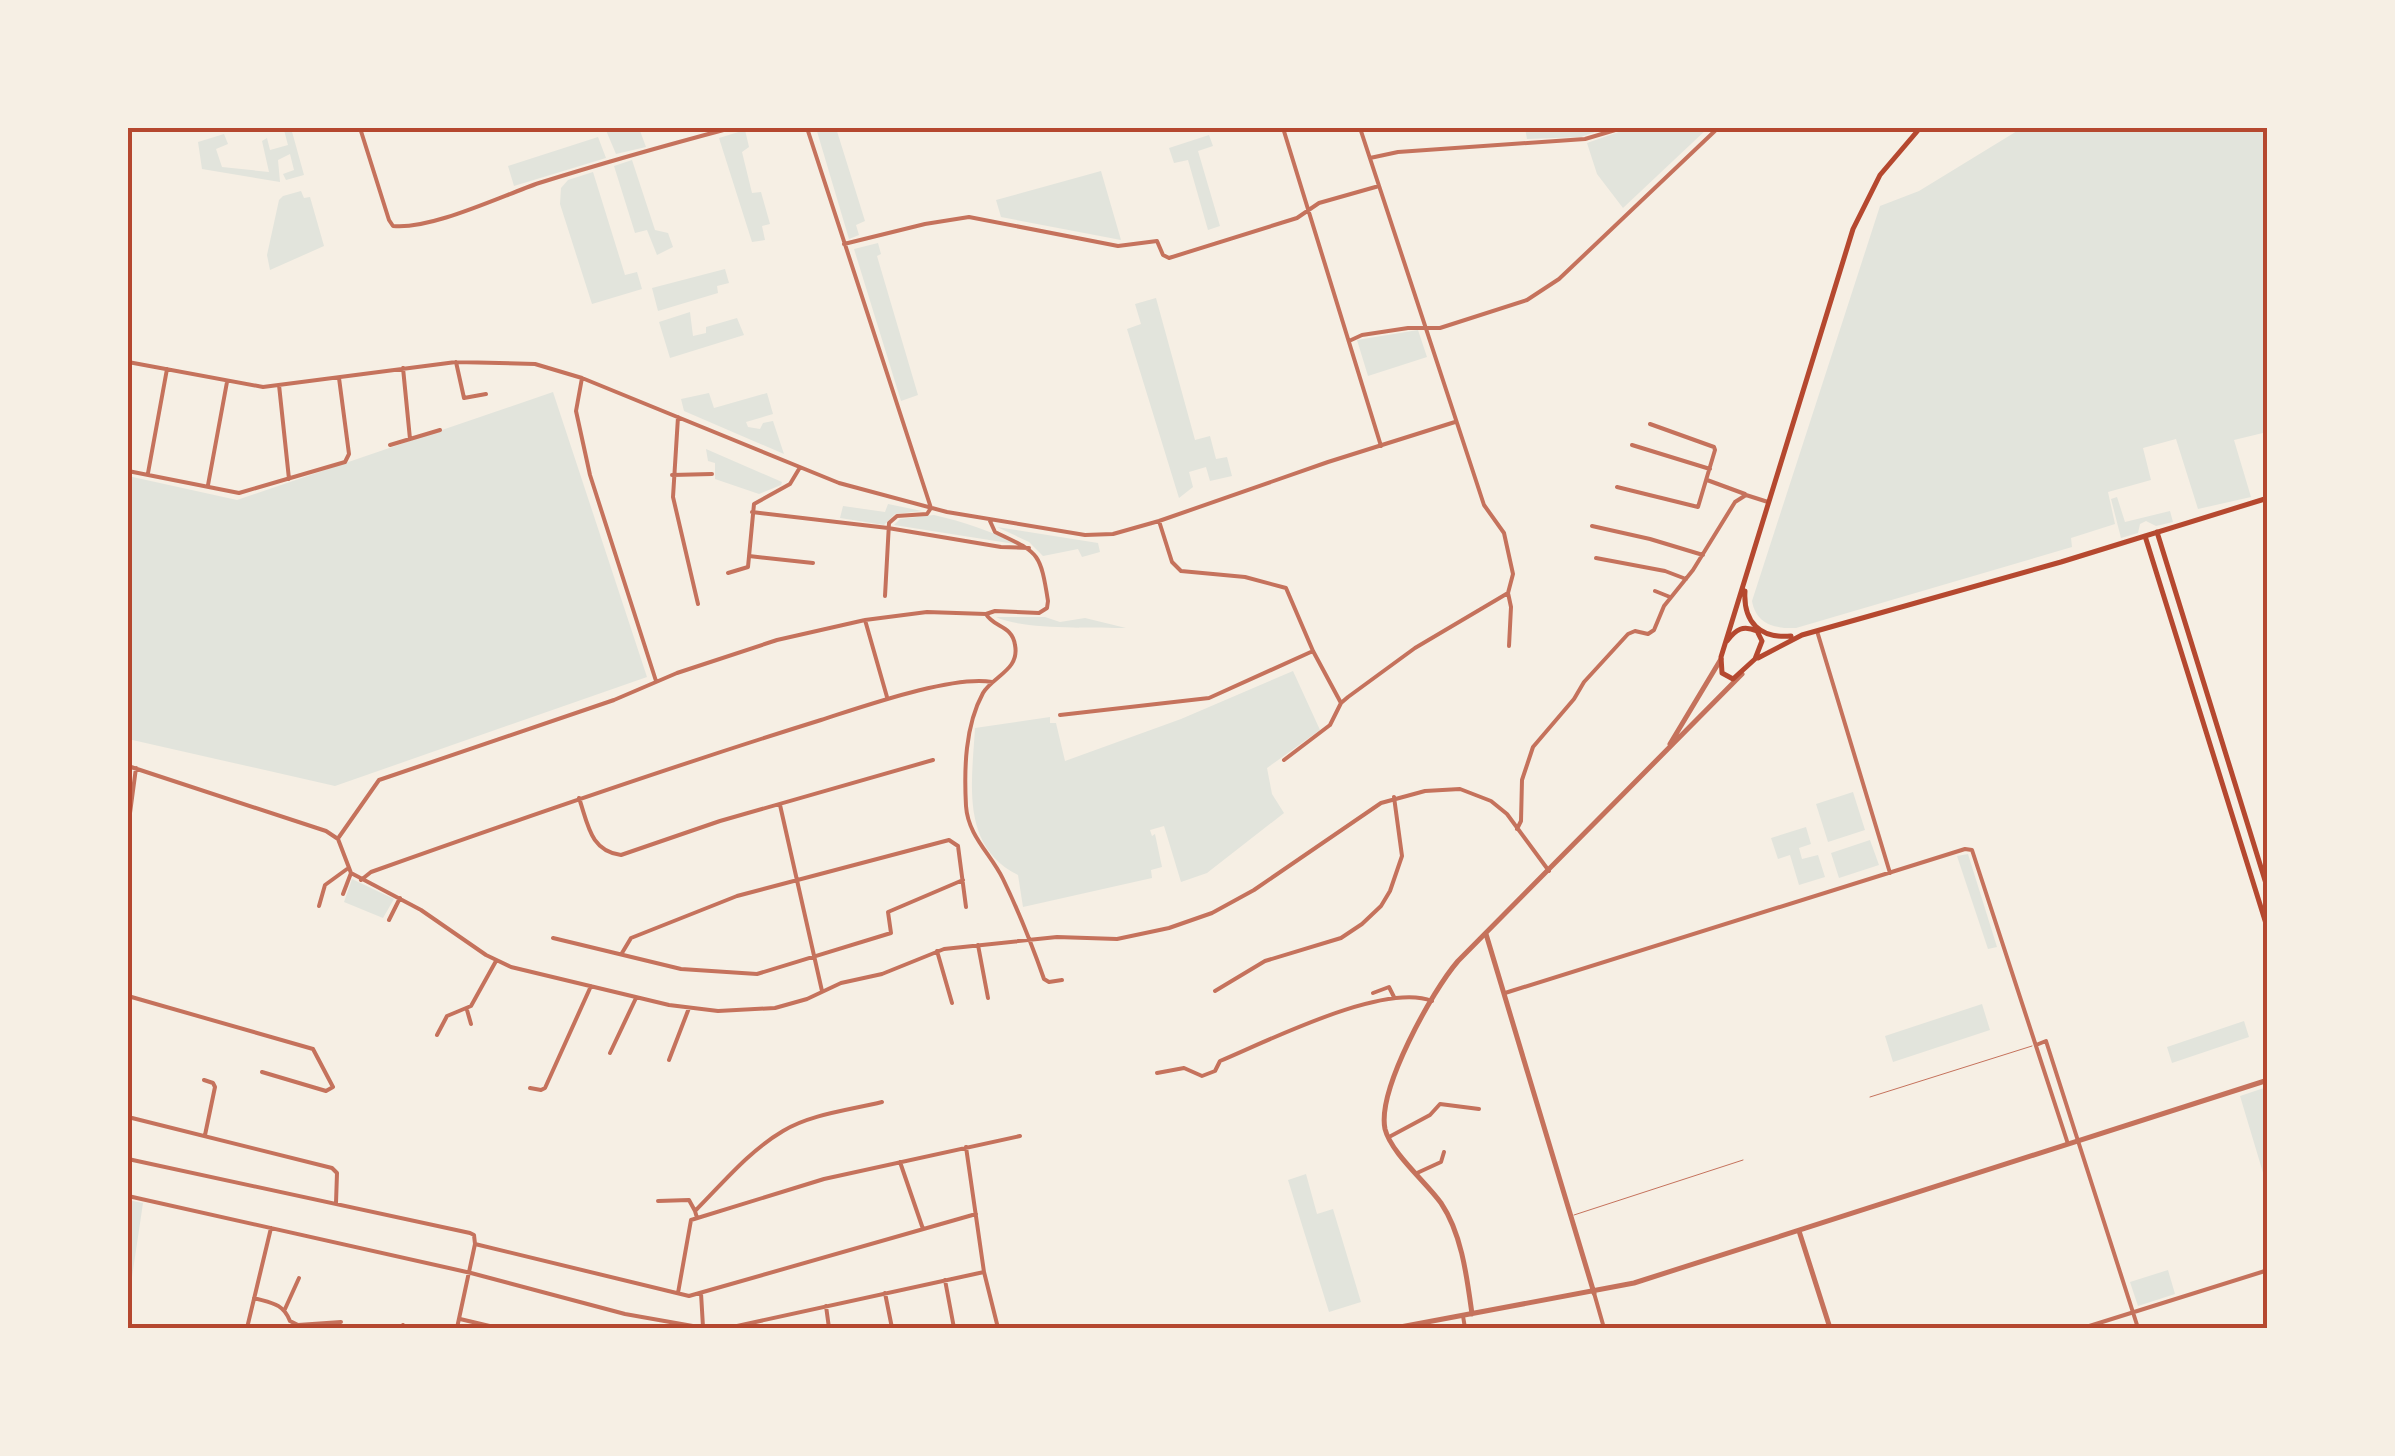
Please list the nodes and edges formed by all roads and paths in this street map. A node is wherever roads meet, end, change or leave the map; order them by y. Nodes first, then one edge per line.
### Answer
1 (360, 128) edge
2 (731, 128) edge
3 (807, 128) edge
4 (1283, 128) edge
5 (1360, 128) edge
6 (1622, 128) edge
7 (1718, 128) edge
8 (1920, 128) edge
9 (1368, 158) junction
10 (1378, 186) junction
11 (1309, 210) junction
12 (844, 244) junction
13 (1425, 328) junction
14 (1350, 341) junction
15 (128, 362) edge
16 (456, 362) junction
17 (403, 368) junction
18 (168, 370) junction
19 (338, 377) junction
20 (582, 378) junction
21 (228, 382) junction
22 (279, 386) junction
23 (486, 394) dead end
24 (678, 418) junction
25 (1456, 422) junction
26 (1650, 424) dead end
27 (440, 430) dead end
28 (410, 439) junction
29 (390, 445) dead end
30 (1632, 445) dead end
31 (1380, 446) junction
32 (799, 468) junction
33 (1710, 469) junction
34 (128, 471) edge
35 (147, 474) junction
36 (712, 474) dead end
37 (672, 475) junction
38 (288, 479) junction
39 (1707, 480) junction
40 (208, 487) junction
41 (1618, 488) dead end
42 (1746, 494) junction
43 (2268, 498) edge
44 (1768, 502) junction
45 (931, 508) junction
46 (752, 512) junction
47 (990, 521) junction
48 (1160, 521) junction
49 (1592, 526) dead end
50 (888, 528) junction
51 (2157, 532) junction
52 (2144, 536) junction
53 (1030, 548) junction
54 (1703, 555) junction
55 (749, 556) junction
56 (1596, 558) dead end
57 (814, 563) dead end
58 (728, 573) dead end
59 (1748, 573) junction
60 (1686, 579) junction
61 (1654, 591) dead end
62 (1508, 593) junction
63 (884, 596) dead end
64 (1670, 597) junction
65 (698, 604) dead end
66 (986, 614) junction
67 (865, 620) junction
68 (1817, 630) junction
69 (1757, 631) junction
70 (1802, 634) junction
71 (1728, 641) junction
72 (1509, 646) dead end
73 (1314, 651) junction
74 (1721, 658) junction
75 (1756, 660) junction
76 (2198, 668) junction
77 (2186, 671) junction
78 (1742, 674) junction
79 (656, 681) junction
80 (992, 682) junction
81 (888, 699) junction
82 (1341, 703) junction
83 (1060, 715) dead end
84 (1663, 754) junction
85 (932, 760) dead end
86 (1284, 760) dead end
87 (128, 766) edge
88 (136, 768) junction
89 (1394, 797) junction
90 (580, 798) junction
91 (780, 805) junction
92 (2242, 810) junction
93 (2231, 814) junction
94 (128, 828) edge
95 (1518, 828) junction
96 (338, 839) junction
97 (349, 871) junction
98 (1548, 871) junction
99 (1890, 873) junction
100 (362, 880) junction
101 (963, 880) junction
102 (796, 881) junction
103 (2268, 890) edge
104 (343, 894) dead end
105 (400, 898) junction
106 (319, 906) dead end
107 (966, 906) dead end
108 (389, 920) dead end
109 (2268, 930) edge
110 (1486, 934) junction
111 (552, 938) dead end
112 (1030, 940) junction
113 (978, 945) junction
114 (937, 951) junction
115 (622, 955) junction
116 (814, 956) junction
117 (496, 961) junction
118 (1062, 980) dead end
119 (591, 986) junction
120 (1214, 991) dead end
121 (822, 993) junction
122 (1372, 993) dead end
123 (1504, 994) junction
124 (128, 996) edge
125 (1394, 997) junction
126 (636, 998) junction
127 (988, 998) dead end
128 (1432, 1000) junction
129 (952, 1003) dead end
130 (689, 1008) junction
131 (467, 1010) junction
132 (471, 1024) dead end
133 (437, 1035) dead end
134 (2036, 1044) junction
135 (610, 1054) dead end
136 (669, 1060) dead end
137 (262, 1072) dead end
138 (1157, 1073) dead end
139 (204, 1080) dead end
140 (2268, 1080) edge
141 (530, 1088) dead end
142 (1870, 1098) dead end
143 (882, 1102) dead end
144 (1479, 1110) dead end
145 (128, 1117) edge
146 (206, 1135) junction
147 (1020, 1136) dead end
148 (1388, 1137) junction
149 (2078, 1140) junction
150 (2068, 1144) junction
151 (966, 1147) junction
152 (1444, 1152) dead end
153 (128, 1160) edge
154 (1743, 1160) dead end
155 (900, 1162) junction
156 (1417, 1173) junction
157 (128, 1196) edge
158 (658, 1201) dead end
159 (336, 1204) junction
160 (696, 1214) junction
161 (976, 1214) junction
162 (1570, 1216) junction
163 (271, 1228) junction
164 (923, 1228) junction
165 (1799, 1231) junction
166 (475, 1244) junction
167 (2268, 1270) edge
168 (984, 1272) junction
169 (470, 1273) junction
170 (299, 1278) dead end
171 (945, 1280) junction
172 (700, 1292) junction
173 (678, 1293) junction
174 (885, 1293) junction
175 (1594, 1293) junction
176 (254, 1298) junction
177 (826, 1306) junction
178 (285, 1309) junction
179 (2133, 1313) junction
180 (1472, 1314) junction
181 (1462, 1316) junction
182 (460, 1319) junction
183 (762, 1319) junction
184 (340, 1322) dead end
185 (247, 1328) edge
186 (458, 1328) edge
187 (498, 1328) edge
188 (704, 1328) edge
189 (728, 1328) edge
190 (764, 1328) edge
191 (829, 1328) edge
192 (892, 1328) edge
193 (954, 1328) edge
194 (998, 1328) edge
195 (1395, 1328) edge
196 (1465, 1328) edge
197 (1604, 1328) edge
198 (1830, 1328) edge
199 (2083, 1328) edge
200 (2138, 1328) edge

1 - 2 street
3 - 12 street
4 - 11 street
5 - 9 street
6 - 9 street
7 - 13 street
8 - 44 main road
9 - 10 street
10 - 11 street
10 - 13 street
11 - 12 street
11 - 14 street
12 - 45 street
13 - 14 street
13 - 25 street
14 - 31 street
15 - 18 street
16 - 17 street
16 - 20 street
16 - 23 street
17 - 19 street
17 - 28 street
18 - 21 street
18 - 35 street
19 - 22 street
19 - 38 street
20 - 24 street
20 - 79 street
21 - 22 street
21 - 40 street
22 - 38 street
24 - 32 street
24 - 37 street
25 - 31 street
25 - 62 street
26 - 33 street
27 - 28 street
28 - 29 street
30 - 33 street
31 - 48 street
32 - 45 street
32 - 46 street
33 - 39 street
34 - 35 street
35 - 40 street
36 - 37 street
37 - 65 street
38 - 40 street
39 - 41 street
39 - 42 street
42 - 44 street
42 - 54 street
43 - 51 main road
44 - 59 main road
45 - 47 street
45 - 50 street
46 - 50 street
46 - 55 street
47 - 48 street
47 - 53 street
48 - 73 street
49 - 54 street
50 - 53 street
50 - 63 street
51 - 52 main road
51 - 76 main road
52 - 68 main road
52 - 77 main road
53 - 66 street
54 - 60 street
55 - 57 street
55 - 58 street
56 - 60 street
59 - 69 main road
59 - 71 main road
60 - 64 street
61 - 64 street
62 - 72 street
62 - 82 street
64 - 95 street
66 - 67 street
66 - 80 street
67 - 79 street
67 - 81 street
68 - 70 main road
68 - 99 street
69 - 70 main road
69 - 71 main road
69 - 75 main road
70 - 75 main road
71 - 74 main road
73 - 82 street
73 - 83 street
74 - 78 main road
74 - 84 street
75 - 78 main road
76 - 77 main road
76 - 92 main road
77 - 93 main road
78 - 84 street
79 - 96 street
80 - 81 street
80 - 112 street
81 - 90 street
82 - 86 street
84 - 98 street
85 - 91 street
87 - 88 street
88 - 94 street
88 - 96 street
89 - 95 street
89 - 112 street
89 - 120 street
90 - 91 street
90 - 100 street
91 - 102 street
92 - 93 main road
92 - 103 main road
93 - 109 main road
95 - 98 street
96 - 97 street
97 - 100 street
97 - 104 street
97 - 106 street
98 - 110 street
99 - 123 street
99 - 134 street
100 - 105 street
101 - 102 street
101 - 107 street
101 - 116 street
102 - 115 street
102 - 116 street
105 - 108 street
105 - 117 street
110 - 123 street
110 - 128 street
111 - 115 street
112 - 113 street
112 - 118 street
113 - 114 street
113 - 127 street
114 - 121 street
114 - 129 street
115 - 116 street
116 - 121 street
117 - 119 street
117 - 131 street
119 - 126 street
119 - 141 street
121 - 130 street
122 - 125 street
123 - 162 street
124 - 137 street
125 - 128 street
125 - 138 street
126 - 130 street
126 - 135 street
128 - 148 street
130 - 136 street
131 - 132 street
131 - 133 street
134 - 142 lane
134 - 149 street
134 - 150 street
139 - 146 street
140 - 149 street
143 - 160 street
144 - 148 street
145 - 146 street
146 - 159 street
147 - 151 street
148 - 156 street
149 - 150 street
149 - 179 street
150 - 165 street
151 - 155 street
151 - 161 street
152 - 156 street
153 - 159 street
154 - 162 lane
155 - 160 street
155 - 164 street
156 - 180 street
157 - 163 street
158 - 160 street
159 - 166 street
160 - 173 street
161 - 164 street
161 - 168 street
162 - 175 street
163 - 169 street
163 - 176 street
164 - 172 street
165 - 175 street
165 - 198 street
166 - 169 street
166 - 173 street
167 - 179 street
168 - 171 street
168 - 194 street
169 - 182 street
169 - 188 street
170 - 178 street
171 - 174 street
171 - 193 street
172 - 173 street
172 - 188 street
174 - 177 street
174 - 192 street
175 - 180 street
175 - 197 street
176 - 178 street
176 - 185 street
177 - 183 street
177 - 191 street
178 - 184 street
179 - 199 street
179 - 200 street
180 - 181 street
181 - 195 street
181 - 196 street
182 - 186 street
182 - 187 street
183 - 189 street
183 - 190 street

